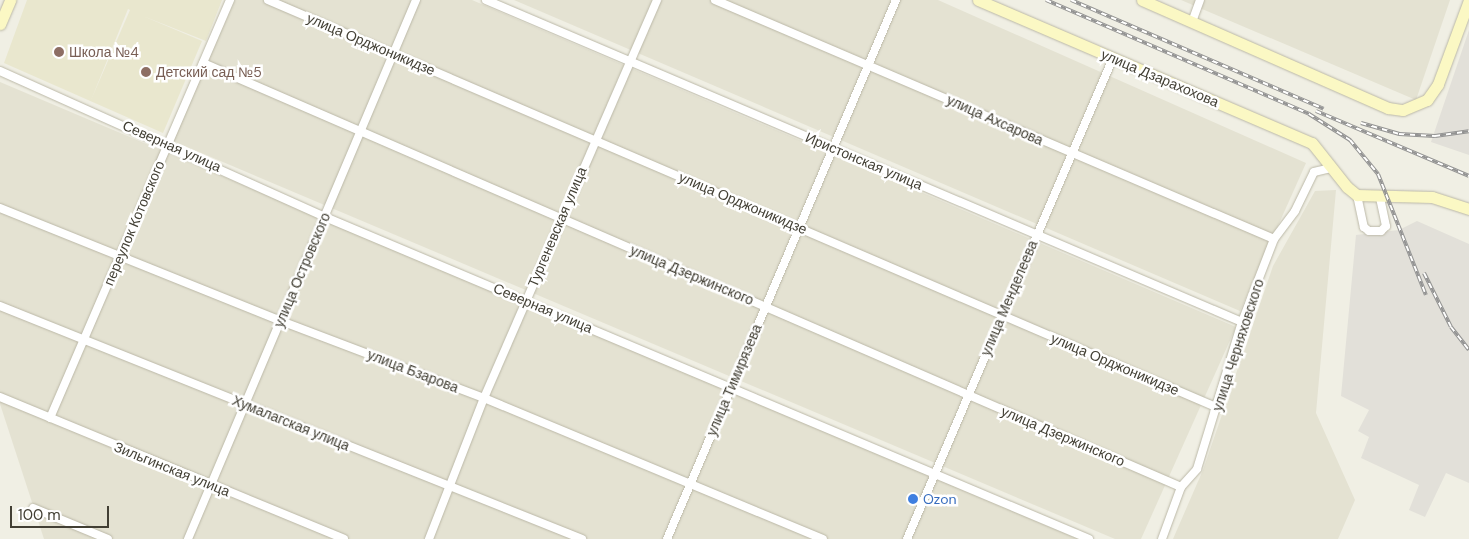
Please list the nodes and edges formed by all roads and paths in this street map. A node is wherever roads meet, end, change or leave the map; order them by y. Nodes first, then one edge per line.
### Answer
1 (10, 0) edge
2 (230, 0) edge
3 (268, 0) edge
4 (416, 0) edge
5 (486, 0) edge
6 (657, 0) edge
7 (715, 0) edge
8 (896, 0) edge
9 (978, 0) edge
10 (1142, 0) edge
11 (1199, 0) edge
12 (1469, 0) edge
13 (1192, 22) junction
14 (0, 24) edge
15 (392, 53) junction
16 (1113, 58) junction
17 (628, 61) junction
18 (203, 63) junction
19 (869, 64) junction
20 (0, 71) edge
21 (360, 132) junction
22 (594, 140) junction
23 (168, 144) junction
24 (833, 148) junction
25 (1070, 153) junction
26 (1332, 168) junction
27 (1357, 194) junction
28 (1380, 197) junction
29 (0, 208) edge
30 (1469, 209) edge
31 (325, 217) junction
32 (562, 219) junction
33 (800, 227) junction
34 (1036, 235) junction
35 (1274, 239) junction
36 (120, 256) junction
37 (526, 300) junction
38 (0, 306) edge
39 (766, 307) junction
40 (1002, 315) junction
41 (281, 321) junction
42 (1242, 322) junction
43 (84, 340) junction
44 (730, 390) junction
45 (969, 395) junction
46 (0, 397) edge
47 (484, 398) junction
48 (245, 404) junction
49 (1218, 408) junction
50 (50, 418) junction
51 (936, 474) junction
52 (211, 485) junction
53 (449, 485) junction
54 (690, 485) junction
55 (1181, 487) junction
56 (33, 508) dead end
57 (108, 539) edge
58 (188, 539) edge
59 (344, 539) edge
60 (429, 539) edge
61 (582, 539) edge
62 (667, 539) edge
63 (823, 539) edge
64 (907, 539) edge
65 (1089, 539) edge
66 (1162, 539) edge

1 - 14 street
2 - 18 street, переулок Котовского
3 - 15 street, улица Орджоникидзе
4 - 15 street, улица Островского
5 - 17 street, Иристонская улица
6 - 17 street, Тургеневская улица
7 - 19 street, улица Ахсарова
8 - 19 street, улица Тимирязева
9 - 16 street, улица Дзарахохова
10 - 13 street
11 - 13 street
12 - 13 street
15 - 21 street, улица Островского
15 - 22 street, улица Орджоникидзе
16 - 25 street, улица Менделеева
16 - 26 street, улица Дзарахохова
17 - 22 street, Тургеневская улица
17 - 24 street, Иристонская улица
18 - 21 street, улица Дзержинского
18 - 23 street, переулок Котовского
19 - 24 street, улица Тимирязева
19 - 25 street, улица Ахсарова
20 - 23 street, Северная улица
21 - 31 street, улица Островского
21 - 32 street, улица Дзержинского
22 - 32 street, Тургеневская улица
22 - 33 street, улица Орджоникидзе
23 - 31 street, Северная улица
23 - 36 street, переулок Котовского
24 - 33 street, улица Тимирязева
24 - 34 street, Иристонская улица
25 - 34 street, улица Менделеева
25 - 35 street, улица Ахсарова
26 - 27 street, улица Дзарахохова
26 - 35 street, улица Черняховского
27 - 28 street
27 - 28 street
28 - 30 street
29 - 36 street, улица Бзарова
31 - 37 street, Северная улица
31 - 41 street, улица Островского
32 - 37 street, Тургеневская улица
32 - 39 street, улица Дзержинского
33 - 39 street, улица Тимирязева
33 - 40 street, улица Орджоникидзе
34 - 40 street, улица Менделеева
34 - 42 street, Иристонская улица
35 - 42 street, улица Черняховского
36 - 41 street, улица Бзарова
36 - 43 street, переулок Котовского
37 - 44 street, Северная улица
37 - 47 street, Тургеневская улица
38 - 43 street, Хумалагская улица
39 - 44 street, улица Тимирязева
39 - 45 street, улица Дзержинского
40 - 45 street, улица Менделеева
40 - 49 street, улица Орджоникидзе
41 - 47 street, улица Бзарова
41 - 48 street, улица Островского
42 - 49 street, улица Черняховского
43 - 48 street, Хумалагская улица
43 - 50 street, переулок Котовского
44 - 51 street, Северная улица
44 - 54 street, улица Тимирязева
45 - 51 street, улица Менделеева
45 - 55 street, улица Дзержинского
46 - 50 street, Зильгинская улица
47 - 53 street, Тургеневская улица
47 - 54 street, улица Бзарова
48 - 52 street, улица Островского
48 - 53 street, Хумалагская улица
49 - 55 street, улица Черняховского
50 - 52 street, Зильгинская улица
51 - 64 street, улица Менделеева
51 - 65 street, Северная улица
52 - 58 street, улица Островского
52 - 59 street, Зильгинская улица
53 - 60 street, Тургеневская улица
53 - 61 street, Хумалагская улица
54 - 62 street, улица Тимирязева
54 - 63 street, улица Бзарова
55 - 66 street, улица Черняховского
56 - 57 street

